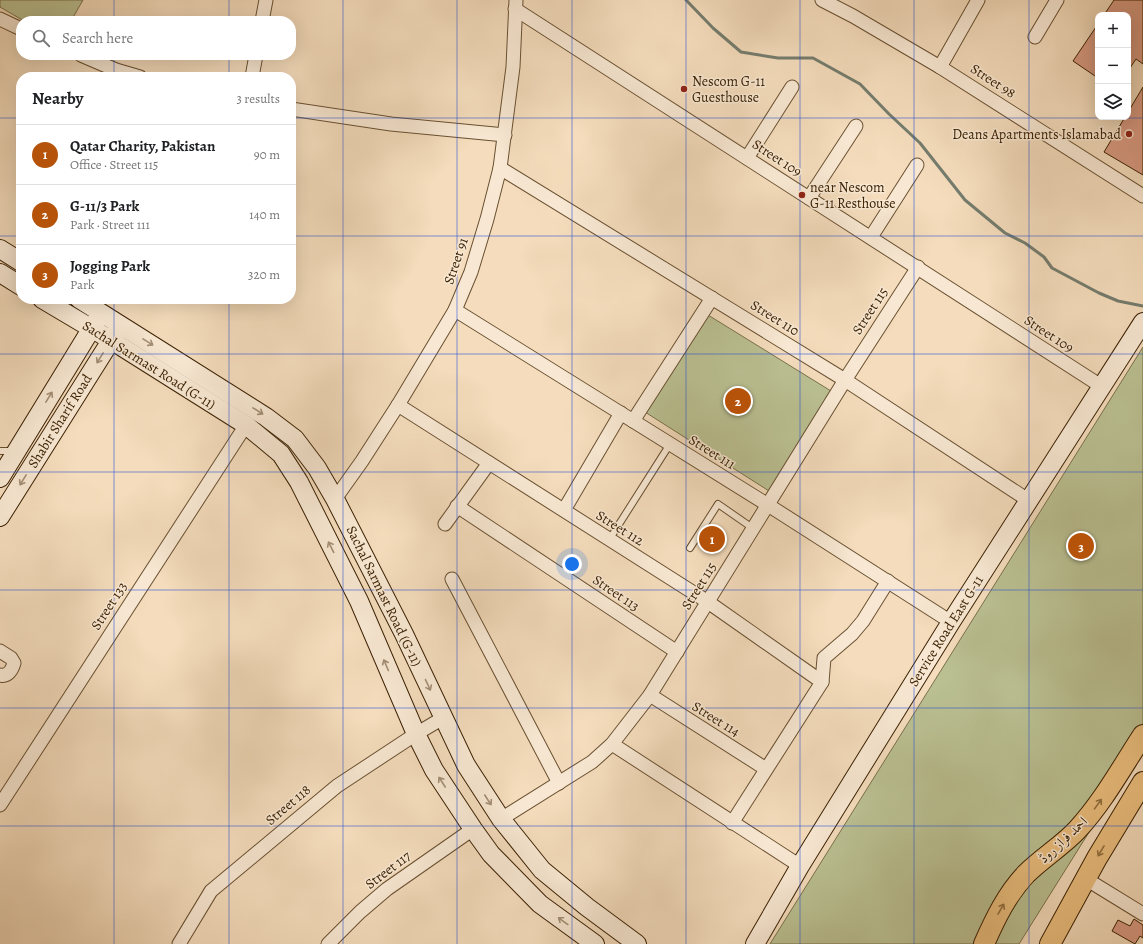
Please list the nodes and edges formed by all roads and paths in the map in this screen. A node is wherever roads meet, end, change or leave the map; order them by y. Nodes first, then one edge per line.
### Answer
1 (266, 0) edge
2 (822, 0) edge
3 (978, 0) edge
4 (1057, 0) edge
5 (516, 5) edge
6 (263, 16) edge
7 (0, 19) edge
8 (16, 27) edge
9 (1035, 37) dead end
10 (93, 60) edge
11 (255, 60) edge
12 (940, 67) junction
13 (123, 72) edge
14 (253, 72) edge
15 (792, 87) dead end
16 (296, 110) edge
17 (856, 126) dead end
18 (505, 135) junction
19 (747, 158) junction
20 (917, 165) dead end
21 (500, 168) junction
22 (1143, 196) edge
23 (809, 198) junction
24 (871, 237) junction
25 (0, 249) edge
26 (16, 259) edge
27 (918, 267) junction
28 (0, 273) edge
29 (16, 283) edge
30 (712, 298) junction
31 (50, 304) edge
32 (88, 304) edge
33 (455, 310) junction
34 (101, 313) junction
35 (1143, 322) edge
36 (121, 325) junction
37 (91, 329) junction
38 (112, 340) junction
39 (845, 380) junction
40 (1101, 386) junction
41 (398, 405) junction
42 (620, 413) junction
43 (633, 421) junction
44 (34, 422) junction
45 (246, 425) junction
46 (53, 433) junction
47 (670, 444) junction
48 (8, 451) edge
49 (489, 463) junction
50 (0, 478) edge
51 (335, 500) junction
52 (1028, 500) junction
53 (768, 505) junction
54 (457, 506) junction
55 (564, 510) junction
56 (1, 513) edge
57 (445, 524) dead end
58 (754, 529) junction
59 (609, 540) junction
60 (690, 548) dead end
61 (452, 579) dead end
62 (888, 581) junction
63 (708, 602) junction
64 (951, 622) junction
65 (0, 651) edge
66 (677, 652) junction
67 (0, 676) edge
68 (822, 682) junction
69 (650, 695) junction
70 (443, 718) junction
71 (416, 734) junction
72 (1143, 735) edge
73 (612, 744) junction
74 (766, 769) junction
75 (1143, 782) edge
76 (559, 783) junction
77 (0, 805) edge
78 (501, 819) junction
79 (732, 823) junction
80 (473, 829) junction
81 (800, 866) junction
82 (1086, 879) junction
83 (1143, 914) edge
84 (181, 943) edge
85 (328, 944) edge
86 (595, 944) edge
87 (637, 944) edge
88 (755, 944) edge
89 (984, 944) edge
90 (1050, 944) edge

1 - 6 street
2 - 12 street, Street 98
3 - 12 street
4 - 9 street
5 - 18 street, Street 91
5 - 19 street, Street 109
7 - 8 street
10 - 13 street
11 - 14 street
12 - 22 street, Street 98
15 - 19 street
16 - 18 street
17 - 23 street
18 - 21 street, Street 91
19 - 23 street, Street 109
20 - 24 street
21 - 30 street, Street 110
21 - 33 street, Street 91
23 - 24 street, Street 109
24 - 27 street, Street 109
25 - 26 main road
27 - 39 street, Street 115
27 - 40 street, Street 109
28 - 29 main road
30 - 39 street, Street 110
30 - 43 street
31 - 37 main road, Sachal Sarmast Road (G-11)
32 - 34 main road, Sachal Sarmast Road (G-11)
33 - 41 street, Street 91
33 - 42 street, Street 111
34 - 36 main road, Sachal Sarmast Road (G-11)
34 - 37 main road, Shabir Sharif Road
35 - 40 main road, Service Road East G-11
36 - 38 main road, Shabir Sharif Road
36 -> 51 main road, Sachal Sarmast Road (G-11)
37 - 38 main road, Sachal Sarmast Road (G-11)
44 -> 37 main road, Shabir Sharif Road
38 - 45 main road, Sachal Sarmast Road (G-11)
38 -> 46 main road, Shabir Sharif Road
39 - 52 street, Street 110
39 - 53 street, Street 115
40 - 52 main road, Service Road East G-11
41 - 49 street, Street 112
41 - 51 street, Street 91
42 - 43 street, Street 111
42 - 55 street
43 - 47 street, Street 111
44 - 46 main road
44 - 48 main road, Shabir Sharif Road
71 -> 45 main road, Sachal Sarmast Road (G-11)
45 - 77 street, Street 133
46 -> 56 main road, Shabir Sharif Road
47 - 53 street, Street 111
47 - 59 lane
48 - 50 main road, Shabir Sharif Road
49 - 54 street
49 - 55 street, Street 112
51 -> 70 main road, Sachal Sarmast Road (G-11)
52 - 64 main road, Service Road East G-11
53 - 58 street, Street 115
53 - 62 street, Street 111
54 - 57 street
54 - 66 street, Street 113
55 - 59 street, Street 112
58 - 60 lane
58 - 63 street, Street 115
59 - 63 street, Street 112
61 - 76 street
62 - 64 street, Street 111
62 - 68 street
63 - 66 street, Street 115
63 - 68 street, Street 112
64 - 81 main road, Service Road East G-11
65 - 67 street
66 - 69 street, Street 115
68 - 74 street
69 - 73 street, Street 115
69 - 74 street, Street 114
70 - 71 street, Street 118
70 -> 78 main road, Sachal Sarmast Road (G-11)
80 -> 71 main road, Sachal Sarmast Road (G-11)
71 - 84 street, Street 118
89 -> 72 main road, احمد فراز روڈ
73 - 76 street, Street 115
73 - 79 street
74 - 79 street
75 -> 82 main road
76 - 78 street, Street 115
78 - 87 main road, Sachal Sarmast Road (G-11)
79 - 81 street
80 - 85 street, Street 117
86 -> 80 main road, Sachal Sarmast Road (G-11)
81 - 88 main road, Service Road East G-11
82 - 83 street
82 - 90 main road

